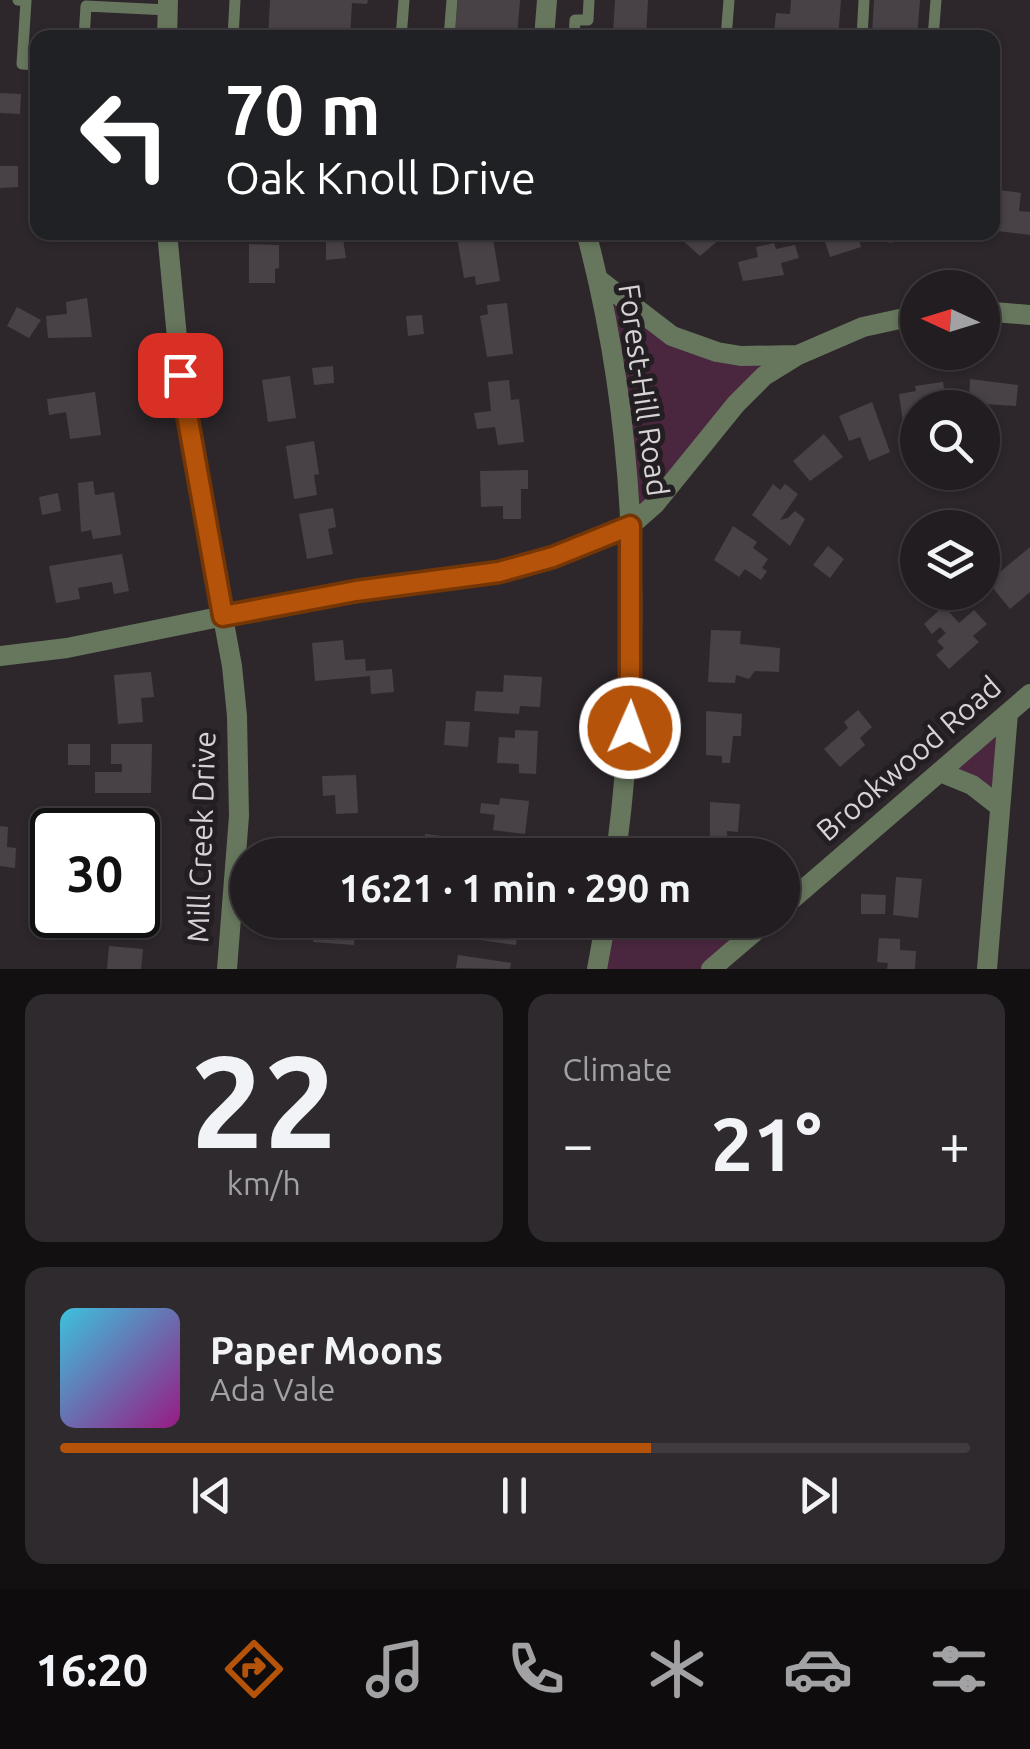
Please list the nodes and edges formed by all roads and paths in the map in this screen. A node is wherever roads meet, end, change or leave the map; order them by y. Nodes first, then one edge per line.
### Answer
1 (18, 0) edge
2 (235, 0) edge
3 (404, 0) edge
4 (452, 0) edge
5 (547, 0) edge
6 (589, 0) edge
7 (729, 0) edge
8 (864, 0) edge
9 (936, 0) edge
10 (145, 4) edge
11 (168, 5) edge
12 (84, 30) edge
13 (166, 30) edge
14 (233, 30) edge
15 (402, 30) edge
16 (450, 30) edge
17 (545, 30) edge
18 (574, 30) edge
19 (727, 30) edge
20 (862, 30) edge
21 (934, 30) edge
22 (30, 64) edge
23 (168, 240) edge
24 (588, 240) edge
25 (599, 280) junction
26 (1000, 313) edge
27 (1030, 316) edge
28 (900, 319) edge
29 (798, 354) junction
30 (630, 526) junction
31 (223, 616) junction
32 (0, 656) edge
33 (1030, 694) edge
34 (1008, 713) junction
35 (940, 772) junction
36 (999, 806) junction
37 (618, 838) edge
38 (800, 893) edge
39 (602, 938) edge
40 (747, 938) edge
41 (227, 969) edge
42 (596, 969) edge
43 (711, 969) edge
44 (987, 969) edge

1 - 22 lane
2 - 14 lane
3 - 15 lane
4 - 16 lane
5 - 17 street
6 - 18 lane
7 - 19 lane
8 - 20 lane
9 - 21 lane
10 - 11 lane
10 - 12 lane
11 - 13 street
23 - 31 street, Mill Creek Drive
24 - 25 street, Forest-Hill Road
25 - 29 street
25 - 30 street, Forest-Hill Road
26 - 27 street
28 - 29 street
29 - 30 street
30 - 31 street
30 - 37 street, Forest-Hill Road
31 - 32 street
31 - 41 street, Mill Creek Drive
33 - 34 street, Brookwood Road
34 - 35 street, Brookwood Road
34 - 36 street
35 - 36 street
35 - 38 street, Brookwood Road
36 - 44 street
39 - 42 street
40 - 43 street

